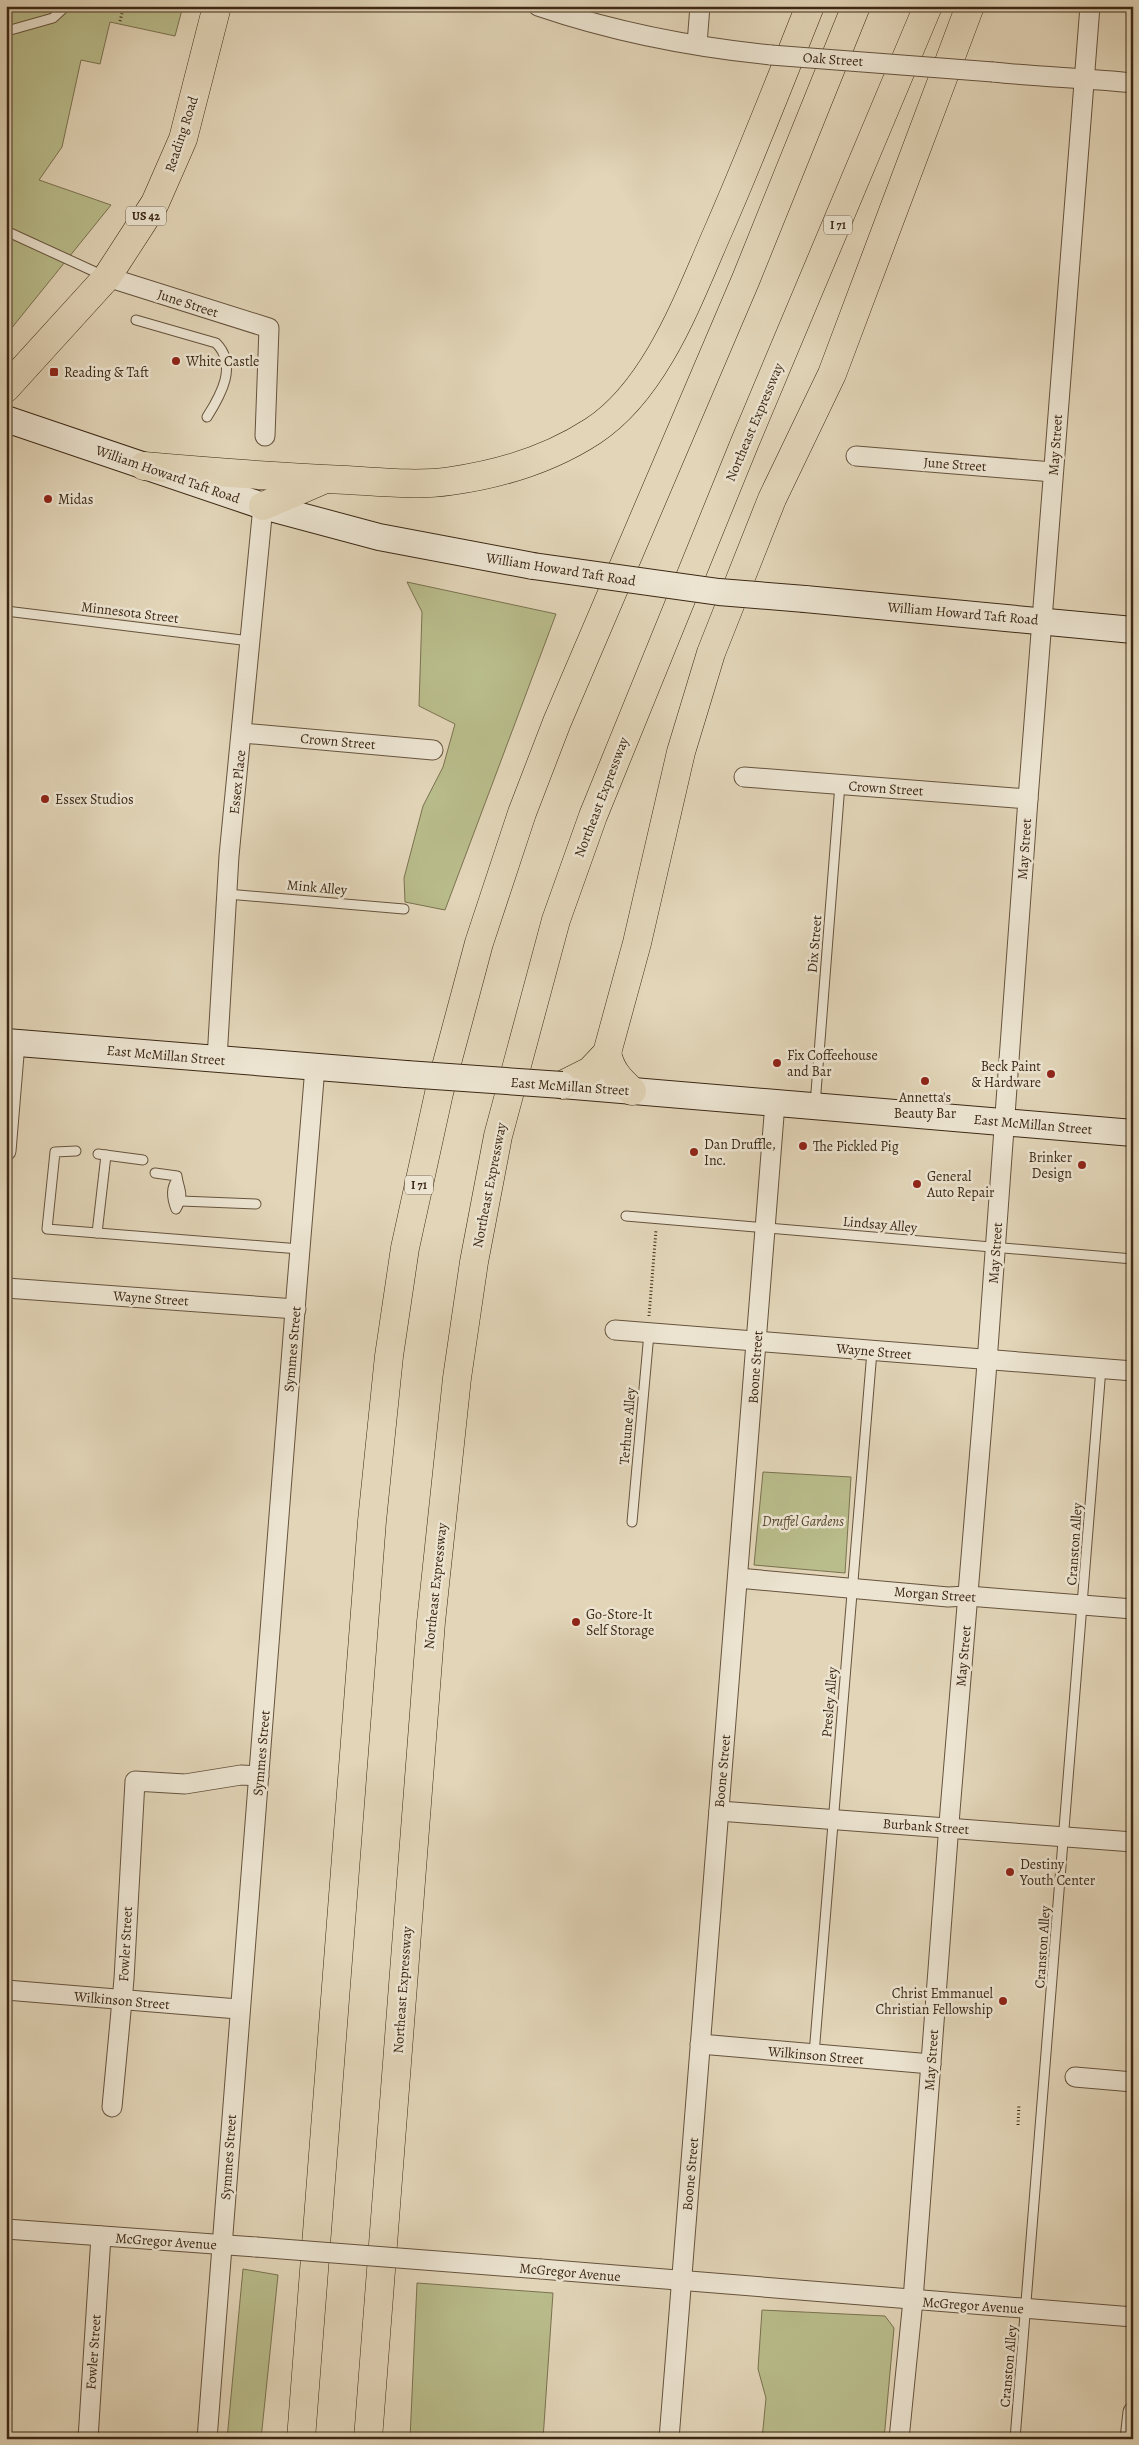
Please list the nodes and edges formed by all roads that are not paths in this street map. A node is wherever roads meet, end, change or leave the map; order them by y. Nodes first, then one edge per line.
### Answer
1 (66, 6) edge
2 (217, 6) edge
3 (538, 6) edge
4 (700, 6) edge
5 (810, 6) edge
6 (856, 6) edge
7 (928, 6) edge
8 (970, 6) edge
9 (1090, 6) edge
10 (6, 26) edge
11 (6, 31) edge
12 (697, 44) junction
13 (6, 51) edge
14 (1084, 78) junction
15 (1133, 82) edge
16 (6, 231) edge
17 (107, 277) junction
18 (136, 320) dead end
19 (6, 388) edge
20 (207, 417) dead end
21 (6, 419) edge
22 (265, 436) dead end
23 (856, 456) dead end
24 (144, 466) junction
25 (1053, 472) junction
26 (325, 479) junction
27 (263, 506) junction
28 (6, 611) edge
29 (1043, 620) junction
30 (1133, 630) edge
31 (250, 641) junction
32 (242, 733) junction
33 (433, 750) dead end
34 (744, 777) dead end
35 (840, 784) junction
36 (1028, 799) junction
37 (227, 894) junction
38 (404, 909) dead end
39 (11, 1042) edge
40 (607, 1053) junction
41 (216, 1059) junction
42 (315, 1067) junction
43 (562, 1085) junction
44 (632, 1091) junction
45 (775, 1102) junction
46 (815, 1106) junction
47 (1004, 1122) junction
48 (1133, 1132) edge
49 (6, 1151) edge
50 (76, 1151) dead end
51 (142, 1160) dead end
52 (155, 1174) dead end
53 (256, 1204) dead end
54 (626, 1216) dead end
55 (766, 1227) junction
56 (97, 1233) junction
57 (995, 1248) junction
58 (300, 1249) junction
59 (1133, 1259) edge
60 (6, 1288) edge
61 (296, 1309) junction
62 (649, 1324) junction
63 (615, 1330) dead end
64 (756, 1341) junction
65 (872, 1351) junction
66 (987, 1360) junction
67 (1101, 1368) junction
68 (1133, 1371) edge
69 (632, 1522) dead end
70 (738, 1578) junction
71 (852, 1588) junction
72 (968, 1596) junction
73 (1084, 1605) junction
74 (1133, 1609) edge
75 (259, 1776) junction
76 (719, 1811) junction
77 (833, 1819) junction
78 (948, 1828) junction
79 (1064, 1836) junction
80 (1133, 1842) edge
81 (6, 1990) edge
82 (122, 2000) junction
83 (238, 2009) junction
84 (700, 2044) junction
85 (814, 2055) junction
86 (931, 2064) junction
87 (1075, 2077) dead end
88 (1133, 2082) edge
89 (112, 2107) dead end
90 (6, 2229) edge
91 (101, 2236) junction
92 (221, 2245) junction
93 (681, 2282) junction
94 (913, 2300) junction
95 (1027, 2309) junction
96 (1133, 2317) edge
97 (1133, 2412) edge
98 (88, 2439) edge
99 (207, 2439) edge
100 (301, 2439) edge
101 (368, 2439) edge
102 (669, 2439) edge
103 (899, 2439) edge
104 (1015, 2439) edge
105 (1130, 2439) edge

1 - 11 lane
2 - 17 main road, Reading Road / US 42
3 - 12 street, Oak Street
4 - 12 street
5 - 26 main road
6 - 100 main road, I 71
7 - 101 main road, Northeast Expressway / I 71
8 - 40 main road
9 - 14 street, May Street
10 - 11 lane
11 - 13 lane
12 - 14 street, Oak Street, bridge
14 - 15 street, Oak Street
14 - 25 street, May Street
16 - 17 lane
17 - 19 main road, Reading Road / US 42
17 - 22 street, June Street
18 - 20 lane
21 - 24 main road, William Howard Taft Road
23 - 25 street, June Street
24 - 26 main road
24 - 27 main road, William Howard Taft Road
25 - 29 street, May Street
26 - 27 main road
27 - 29 main road, William Howard Taft Road, bridge
27 - 31 street, Essex Place
28 - 31 lane, Minnesota Street
29 - 30 main road, William Howard Taft Road
29 - 36 street, May Street
31 - 32 street, Essex Place
32 - 33 street, Crown Street
32 - 37 street, Essex Place
34 - 35 street, Crown Street
35 - 36 street, Crown Street
35 - 46 lane, Dix Street
36 - 47 street, May Street
37 - 38 lane, Mink Alley
37 - 41 street, Essex Place
39 - 41 main road, East McMillan Street
39 - 49 street
40 - 43 main road
40 - 44 main road
41 - 42 main road, East McMillan Street
42 - 43 main road, East McMillan Street, bridge
42 - 58 street, Symmes Street
43 - 44 main road, East McMillan Street
44 - 45 main road, East McMillan Street
45 - 46 main road, East McMillan Street
45 - 55 street, Boone Street
46 - 47 main road, East McMillan Street
47 - 48 main road, East McMillan Street
47 - 57 street, May Street
50 - 56 lane
51 - 56 lane
52 - 53 lane
54 - 55 lane, Lindsay Alley
55 - 57 lane, Lindsay Alley
55 - 64 street, Boone Street
56 - 58 lane
57 - 59 lane, Lindsay Alley
57 - 66 street, May Street
58 - 61 street, Symmes Street
60 - 61 street, Wayne Street
61 - 75 street, Symmes Street
62 - 63 street, Wayne Street
62 - 64 street, Wayne Street
62 - 69 lane, Terhune Alley
64 - 65 street, Wayne Street
64 - 70 street, Boone Street
65 - 66 street, Wayne Street
65 - 71 lane, Presley Alley
66 - 67 street, Wayne Street
66 - 72 street, May Street
67 - 68 street, Wayne Street
67 - 73 lane, Cranston Alley
70 - 71 street, Morgan Street
70 - 76 street, Boone Street
71 - 72 street, Morgan Street
71 - 77 lane, Presley Alley
72 - 73 street, Morgan Street
72 - 78 street, May Street
73 - 74 street, Morgan Street
73 - 79 lane, Cranston Alley
75 - 82 street, Fowler Street
75 - 83 street, Symmes Street
76 - 77 street, Burbank Street
76 - 84 street, Boone Street
77 - 78 street, Burbank Street
77 - 85 lane, Presley Alley
78 - 79 street, Burbank Street
78 - 86 street, May Street
79 - 80 street, Burbank Street
79 - 95 lane, Cranston Alley
81 - 82 street, Wilkinson Street
82 - 83 street, Wilkinson Street
82 - 89 street, Fowler Street
83 - 92 street, Symmes Street
84 - 85 street, Wilkinson Street
84 - 93 street, Boone Street
85 - 86 street, Wilkinson Street
86 - 94 street, May Street
87 - 88 street
90 - 91 street, McGregor Avenue
91 - 92 street, McGregor Avenue
91 - 98 street, Fowler Street
92 - 93 street, McGregor Avenue, bridge
92 - 99 street, Symmes Street
93 - 94 street, McGregor Avenue
93 - 102 street, Boone Street
94 - 95 street, McGregor Avenue
94 - 103 street, May Street
95 - 96 street, McGregor Avenue
95 - 104 lane, Cranston Alley
97 - 105 street

